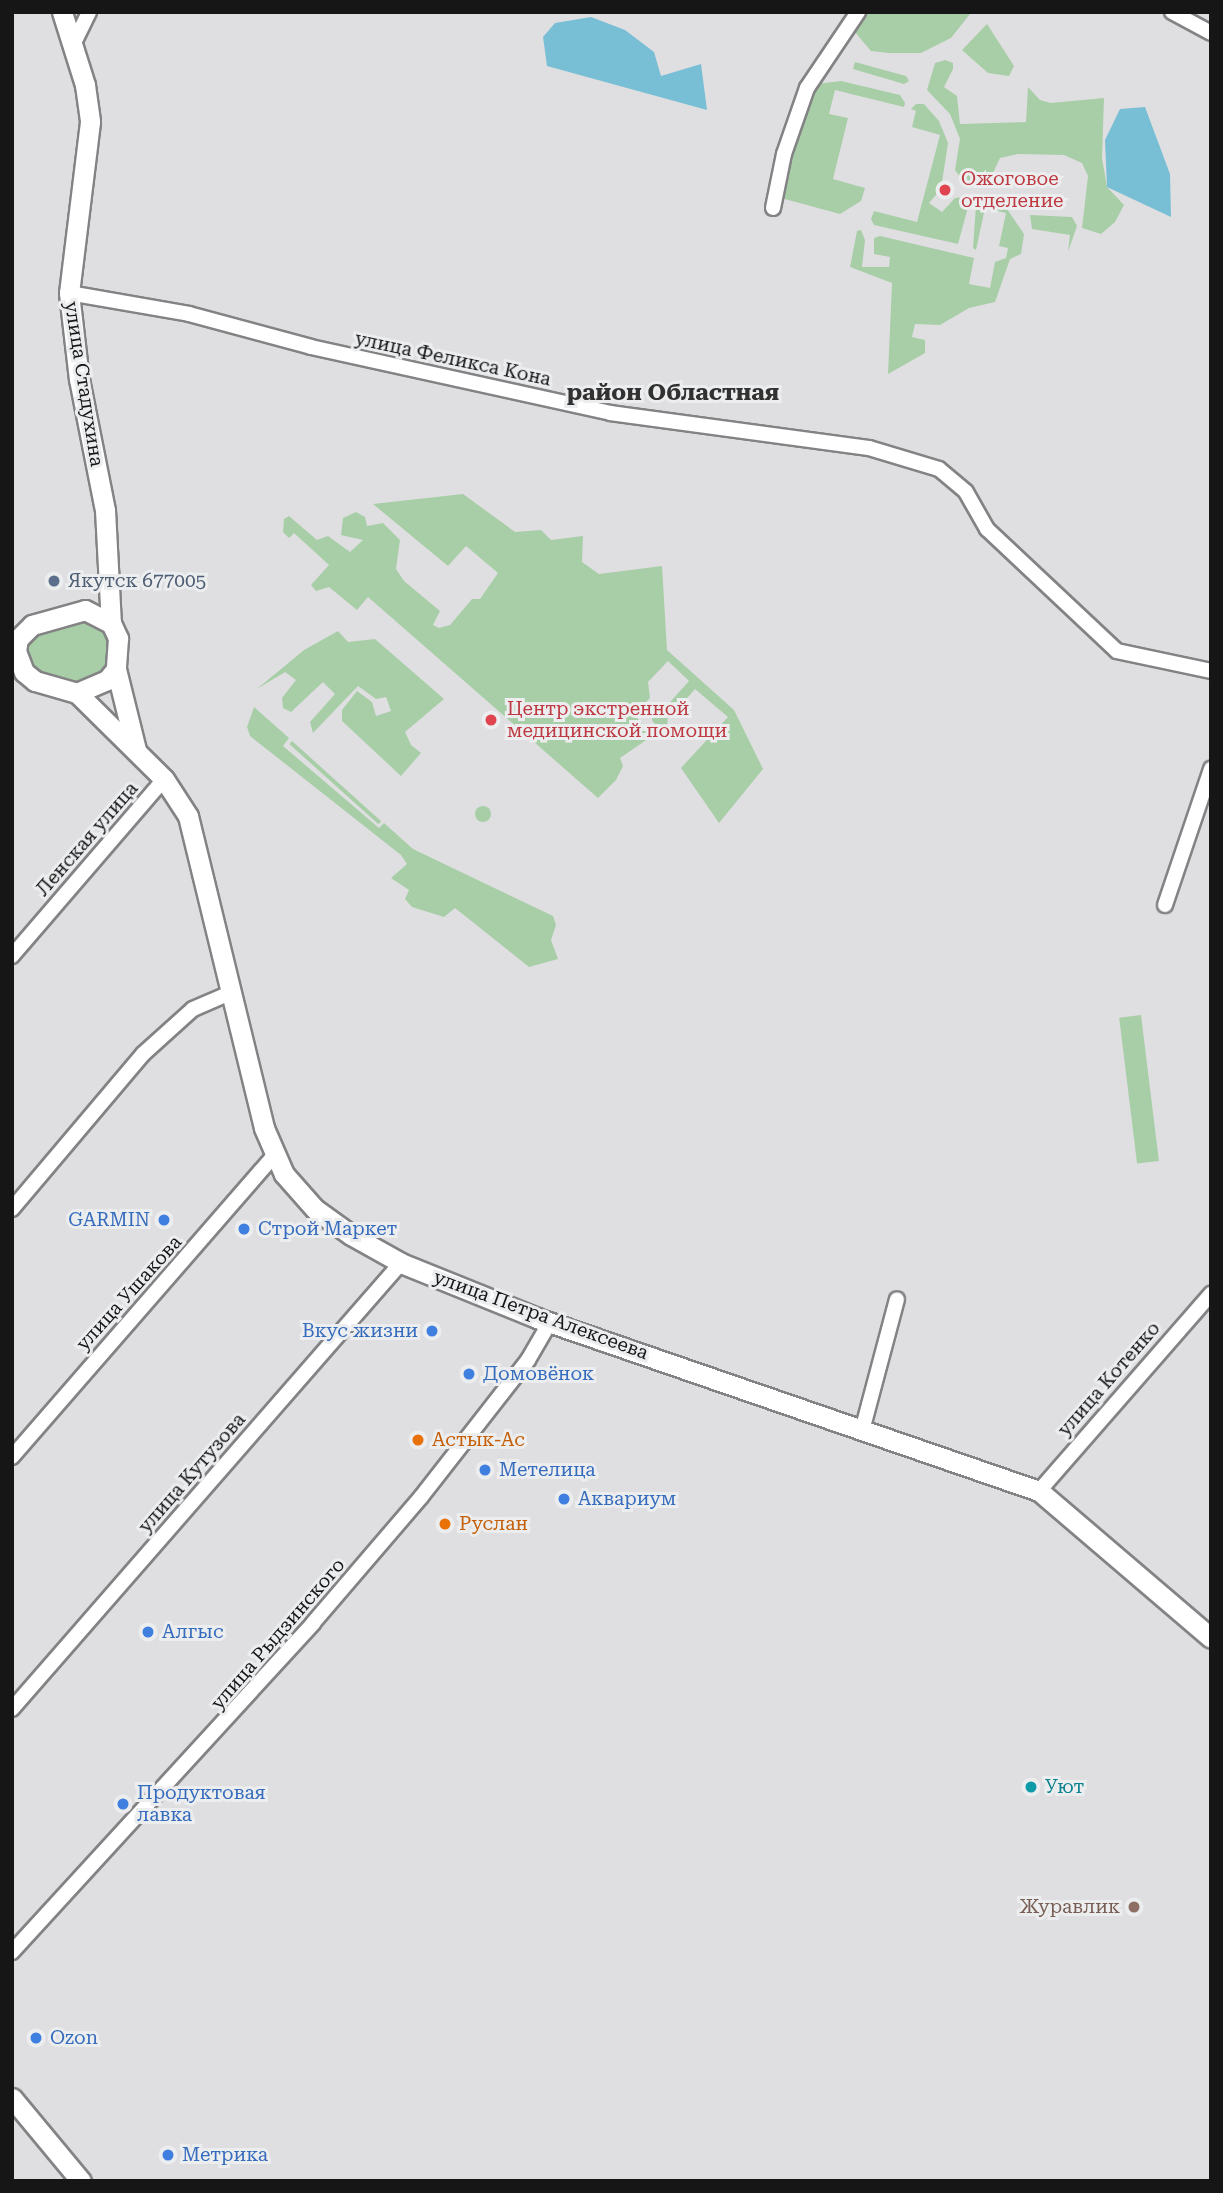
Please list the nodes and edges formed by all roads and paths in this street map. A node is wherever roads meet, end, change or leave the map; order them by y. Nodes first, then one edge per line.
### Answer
1 (62, 12) edge
2 (89, 12) edge
3 (858, 12) edge
4 (1181, 14) edge
5 (1211, 33) edge
6 (73, 45) junction
7 (773, 208) dead end
8 (69, 293) junction
9 (110, 591) junction
10 (85, 610) junction
11 (111, 623) junction
12 (15, 637) edge
13 (116, 668) junction
14 (1211, 671) edge
15 (16, 673) edge
16 (35, 681) junction
17 (12, 685) edge
18 (77, 692) junction
19 (136, 750) junction
20 (1211, 769) edge
21 (164, 779) junction
22 (1165, 905) dead end
23 (12, 956) edge
24 (230, 993) junction
25 (275, 1154) junction
26 (12, 1209) edge
27 (401, 1263) junction
28 (1211, 1294) edge
29 (897, 1299) dead end
30 (550, 1322) junction
31 (863, 1427) junction
32 (12, 1457) edge
33 (1039, 1491) junction
34 (1211, 1638) edge
35 (12, 1709) edge
36 (12, 1952) edge
37 (12, 2098) edge
38 (81, 2181) edge

1 - 6 street, улица Стадухина
2 - 6 street
3 - 7 street
4 - 5 street
6 - 8 street, улица Стадухина
8 - 9 street, улица Стадухина
8 - 14 street, улица Феликса Кона
9 - 10 street
9 - 11 street, улица Стадухина
10 - 11 street
10 - 12 street
11 - 13 street
12 - 15 street
13 - 18 street
13 - 19 street
15 - 16 street
16 - 17 street
16 - 18 street
18 - 19 street, улица Петра Алексеева
19 - 21 street, улица Петра Алексеева
20 - 22 street
21 - 23 street, Ленская улица
21 - 24 street, улица Петра Алексеева
24 - 25 street, улица Петра Алексеева
24 - 26 street
25 - 27 street, улица Петра Алексеева
25 - 32 street, улица Ушакова
27 - 30 street, улица Петра Алексеева
27 - 35 street, улица Кутузова
28 - 33 street, улица Котенко
29 - 31 street
30 - 31 street, улица Петра Алексеева
30 - 36 street, улица Рыдзинского
31 - 33 street, улица Петра Алексеева
33 - 34 street, улица Петра Алексеева
37 - 38 street

